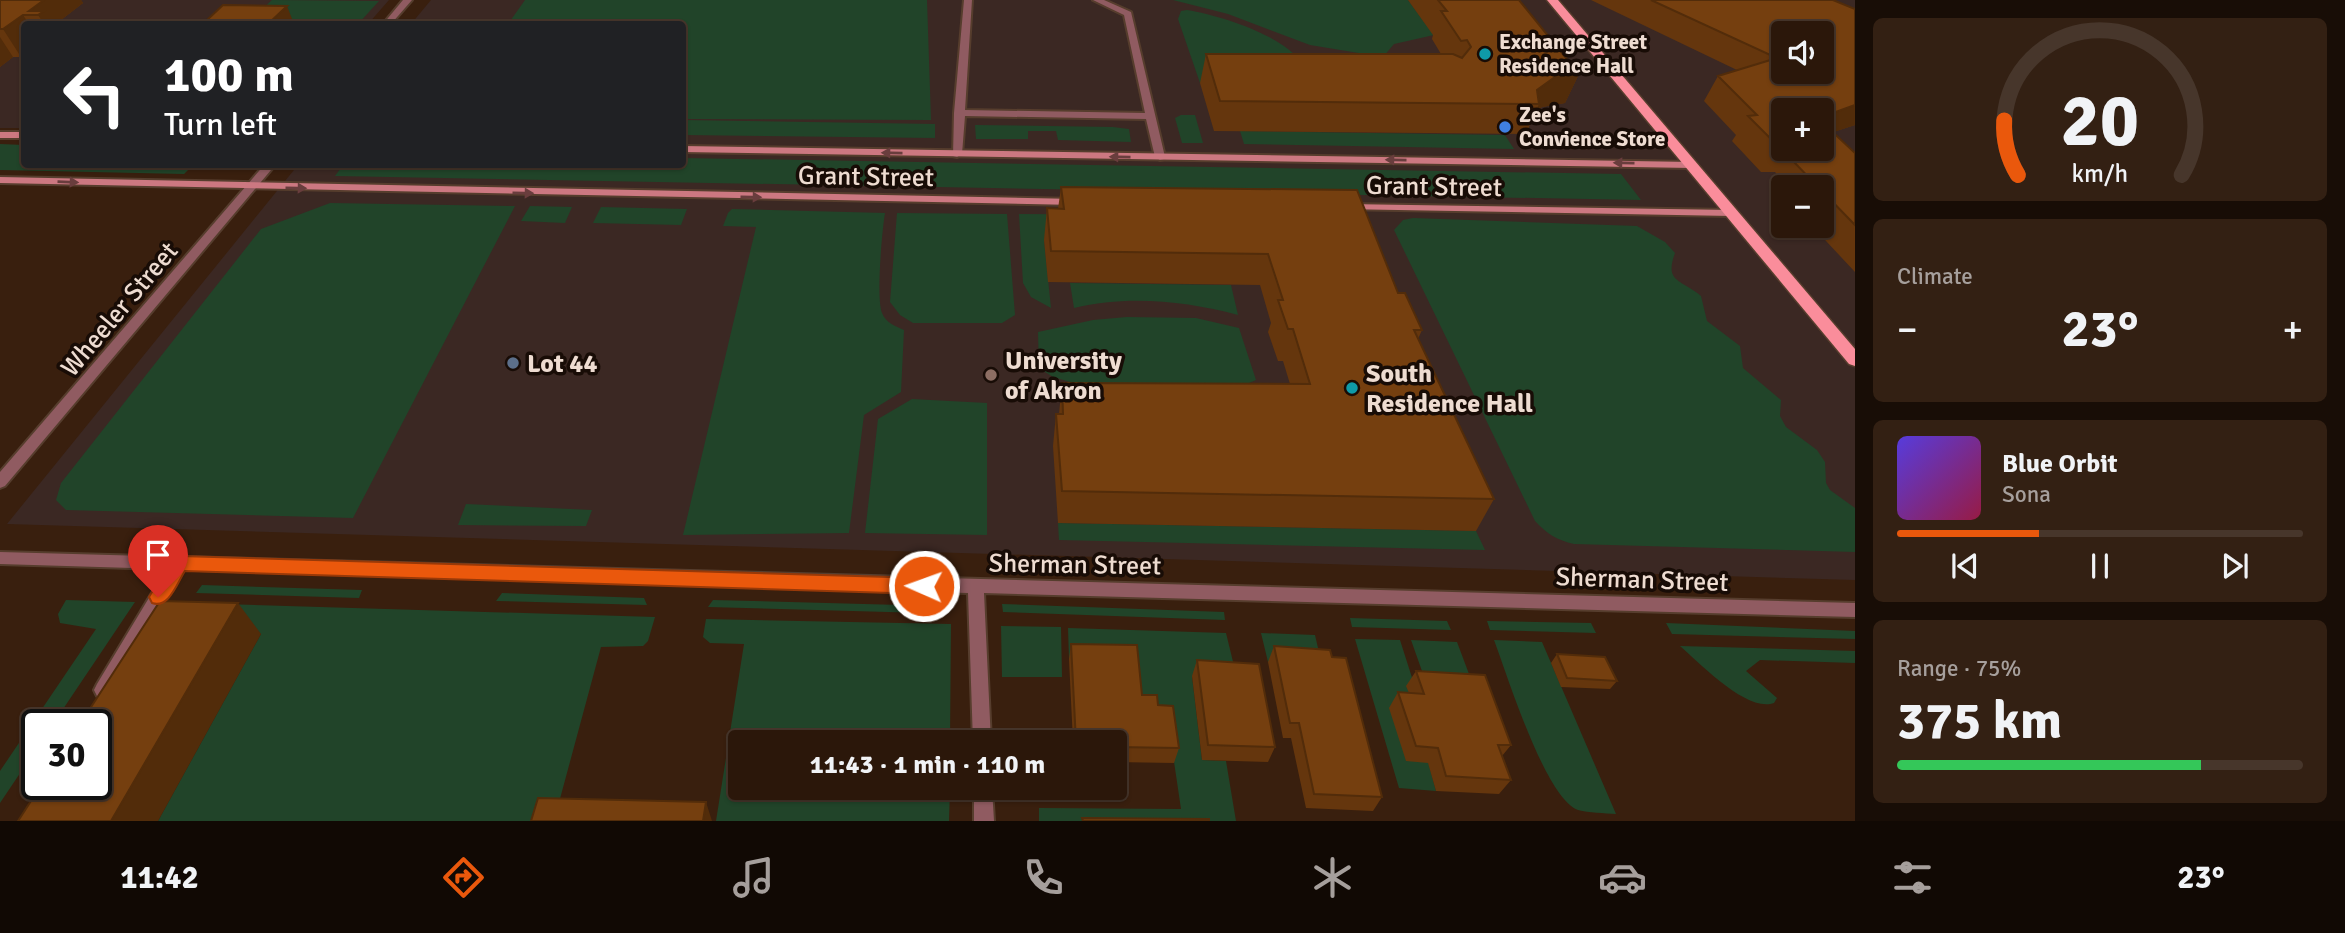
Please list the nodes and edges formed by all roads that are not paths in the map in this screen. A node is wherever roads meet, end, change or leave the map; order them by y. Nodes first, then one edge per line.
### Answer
1 (408, 0) edge
2 (968, 0) edge
3 (1097, 0) edge
4 (1552, 0) edge
5 (390, 21) edge
6 (959, 113) junction
7 (1151, 116) junction
8 (0, 135) edge
9 (21, 135) edge
10 (686, 149) edge
11 (957, 154) junction
12 (1160, 157) junction
13 (1692, 165) junction
14 (268, 168) edge
15 (0, 180) edge
16 (252, 187) junction
17 (1090, 202) edge
18 (1326, 206) edge
19 (1732, 213) junction
20 (1855, 360) edge
21 (0, 481) edge
22 (0, 558) edge
23 (180, 563) junction
24 (976, 587) junction
25 (1855, 610) edge
26 (97, 701) edge
27 (982, 730) edge
28 (983, 800) edge
29 (984, 821) edge

1 - 5 street
2 - 6 street
3 - 7 street
4 - 13 main road
6 - 7 street
6 - 11 street
7 - 12 street
8 - 9 main road
11 -> 10 main road, Grant Street
12 -> 11 main road, Grant Street
13 -> 12 main road, Grant Street
13 - 19 main road
14 - 16 street, Wheeler Street
15 -> 16 main road, Grant Street
16 -> 17 main road, Grant Street
16 - 21 street, Wheeler Street
18 - 19 main road, Grant Street
19 - 20 main road
22 - 23 street, Sherman Street
23 - 24 street, Sherman Street
23 - 26 street
24 - 25 street, Sherman Street
24 - 27 street
28 - 29 street

